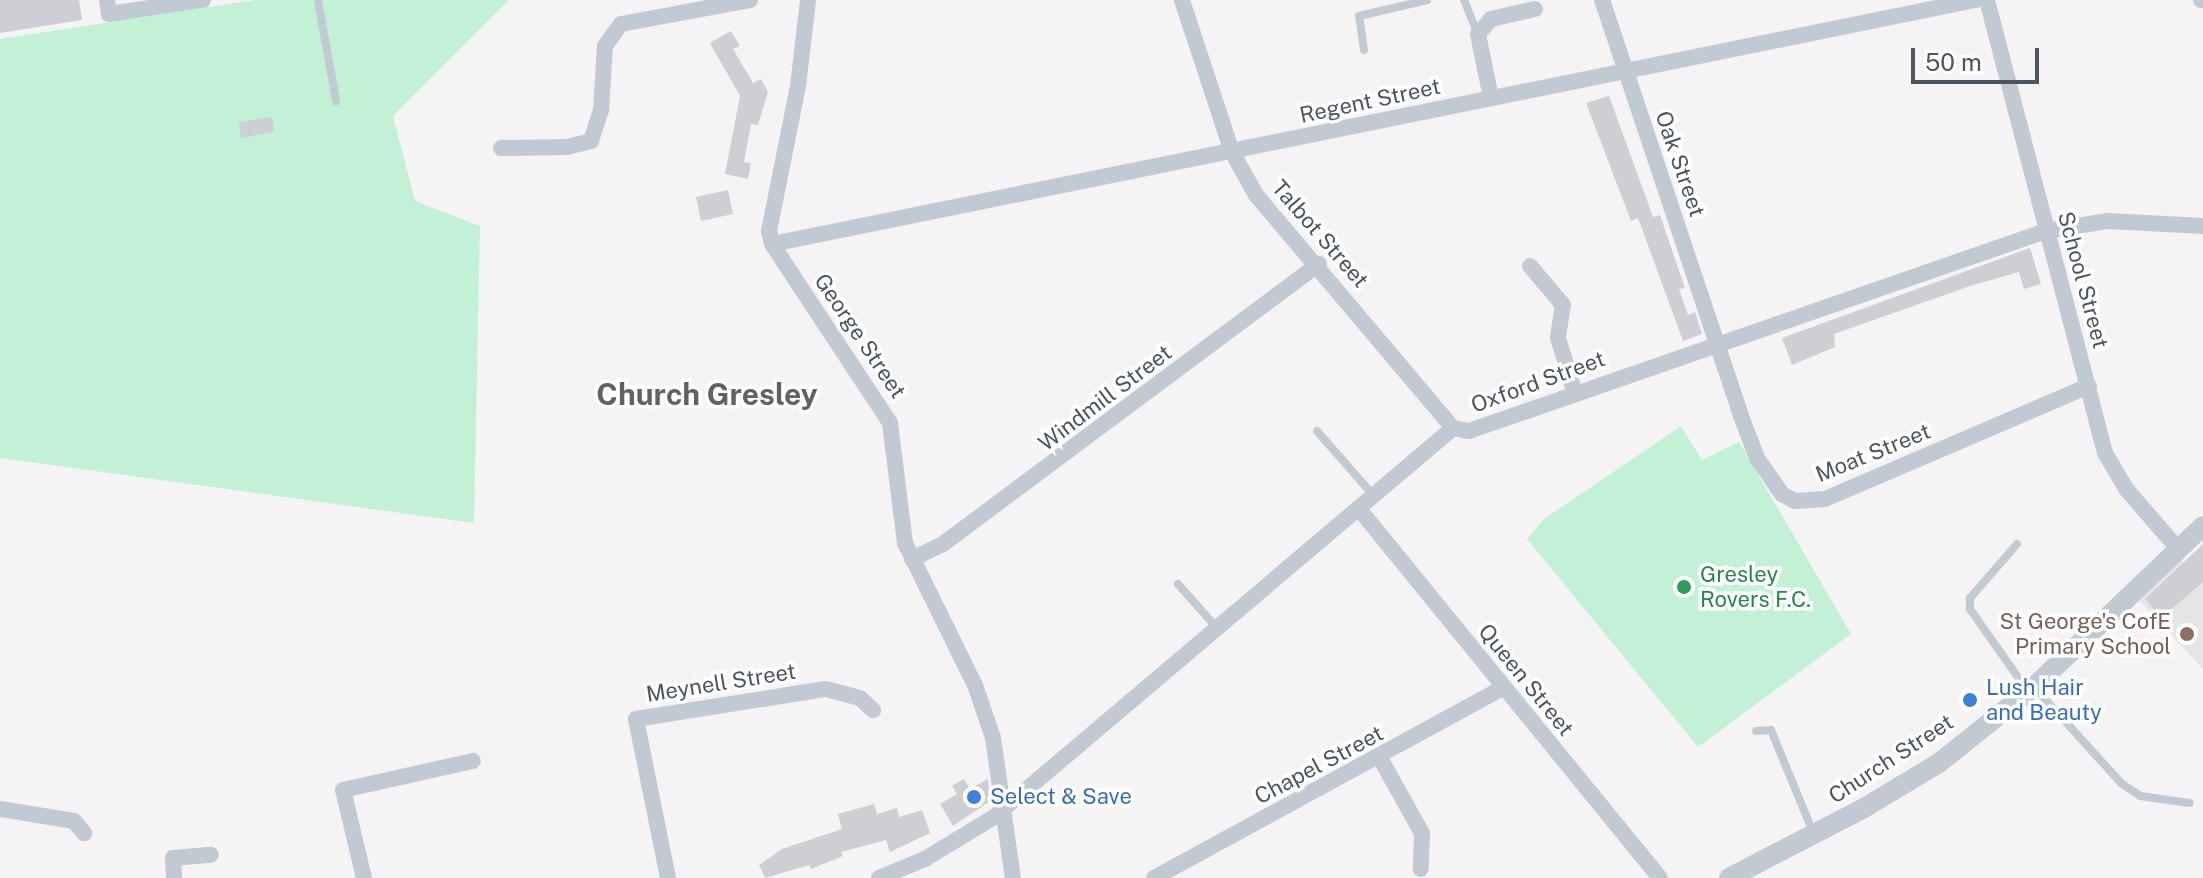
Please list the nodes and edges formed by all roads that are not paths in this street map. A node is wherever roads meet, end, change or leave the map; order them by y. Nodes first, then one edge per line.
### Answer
1 (107, 0) edge
2 (203, 0) edge
3 (318, 0) edge
4 (750, 0) edge
5 (808, 0) edge
6 (1182, 0) edge
7 (1427, 0) edge
8 (1464, 0) edge
9 (1602, 0) edge
10 (1976, 0) edge
11 (1987, 0) edge
12 (1535, 9) dead end
13 (1478, 34) junction
14 (1364, 50) dead end
15 (1624, 69) junction
16 (1491, 98) junction
17 (336, 101) dead end
18 (501, 148) dead end
19 (1232, 152) junction
20 (2203, 226) edge
21 (2046, 231) junction
22 (772, 244) junction
23 (1319, 264) junction
24 (1530, 266) dead end
25 (1718, 341) junction
26 (2089, 386) junction
27 (1574, 390) junction
28 (1453, 428) junction
29 (1317, 431) dead end
30 (1374, 496) junction
31 (1359, 509) junction
32 (2203, 526) edge
33 (2017, 544) dead end
34 (2179, 550) junction
35 (912, 559) junction
36 (1178, 584) dead end
37 (1216, 627) junction
38 (1503, 688) junction
39 (2030, 689) junction
40 (873, 710) dead end
41 (1756, 731) dead end
42 (1380, 758) junction
43 (473, 761) dead end
44 (2190, 803) dead end
45 (0, 809) edge
46 (1004, 809) junction
47 (84, 833) dead end
48 (1815, 836) junction
49 (211, 855) dead end
50 (1421, 869) dead end
51 (174, 878) edge
52 (364, 878) edge
53 (668, 878) edge
54 (879, 878) edge
55 (1013, 878) edge
56 (1154, 878) edge
57 (1660, 878) edge
58 (1729, 878) edge

1 - 2 street
3 - 17 lane
4 - 18 street
5 - 22 street
6 - 19 street, Talbot Street
7 - 14 lane
8 - 13 lane
9 - 15 street, Oak Street
10 - 15 street, Regent Street
11 - 21 street, School Street
12 - 13 street
13 - 16 street
15 - 16 street, Regent Street
15 - 25 street, Oak Street
16 - 19 street, Regent Street
19 - 22 street, Regent Street
19 - 23 street, Talbot Street
20 - 21 street, Oxford Street
21 - 25 street, Oxford Street
21 - 26 street, School Street
22 - 35 street, George Street
23 - 28 street, Talbot Street
23 - 35 street, Windmill Street
24 - 27 street
25 - 26 street, Moat Street
25 - 27 street, Oxford Street
26 - 34 street, School Street
27 - 28 street, Oxford Street
28 - 30 street, Oxford Street
29 - 30 lane
30 - 31 street, Oxford Street
31 - 37 street, Oxford Street
31 - 38 street, Queen Street
32 - 34 street, Church Street
33 - 39 lane
34 - 39 street, Church Street
35 - 46 street, George Street
36 - 37 lane
37 - 46 street, Oxford Street
38 - 42 street, Chapel Street
38 - 57 street, Queen Street
39 - 44 lane
39 - 48 street, Church Street
40 - 53 street, Meynell Street
41 - 48 lane
42 - 50 street
42 - 56 street, Chapel Street
43 - 52 street
45 - 47 street
46 - 54 street, Oxford Street
46 - 55 street, George Street
48 - 58 street, Church Street
49 - 51 street

